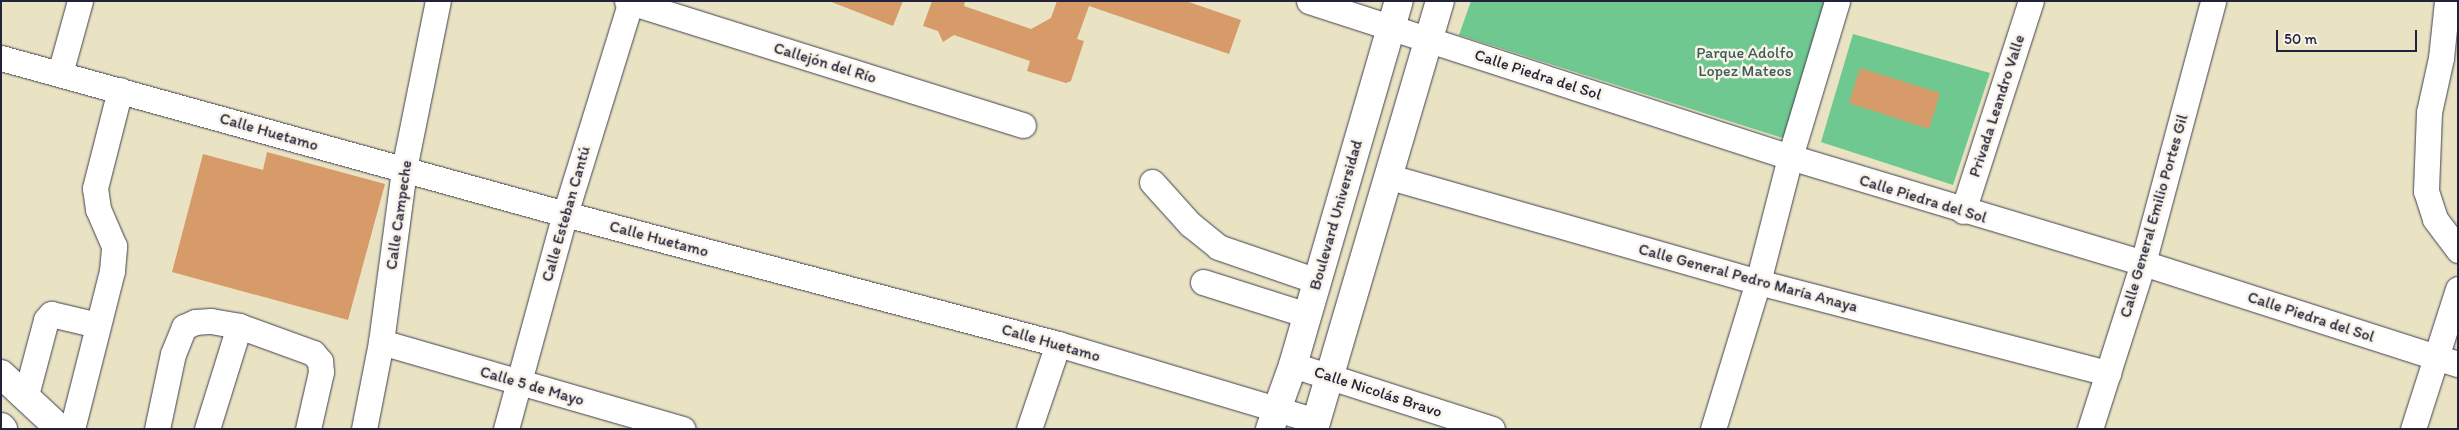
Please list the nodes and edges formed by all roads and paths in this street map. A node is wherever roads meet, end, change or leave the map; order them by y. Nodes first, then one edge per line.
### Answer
1 (80, 1) edge
2 (438, 1) edge
3 (1309, 1) edge
4 (1400, 1) edge
5 (1440, 1) edge
6 (1837, 1) edge
7 (2031, 1) edge
8 (2213, 1) edge
9 (2447, 1) edge
10 (630, 2) edge
11 (1390, 28) junction
12 (1428, 38) junction
13 (1, 58) edge
14 (60, 73) junction
15 (120, 90) junction
16 (1023, 125) dead end
17 (1790, 157) junction
18 (404, 169) junction
19 (1390, 177) junction
20 (1152, 182) dead end
21 (1963, 211) junction
22 (565, 214) junction
23 (2458, 250) edge
24 (2143, 263) junction
25 (1317, 280) junction
26 (1203, 282) dead end
27 (1758, 282) junction
28 (2458, 289) edge
29 (1307, 315) junction
30 (98, 325) junction
31 (239, 326) junction
32 (381, 342) junction
33 (1058, 344) junction
34 (2447, 361) edge
35 (1293, 365) junction
36 (2108, 373) junction
37 (1, 374) edge
38 (1330, 376) junction
39 (519, 382) junction
40 (26, 395) junction
41 (1273, 420) edge
42 (1315, 425) edge
43 (60, 429) edge
44 (72, 429) edge
45 (157, 429) edge
46 (207, 429) edge
47 (308, 429) edge
48 (364, 429) edge
49 (506, 429) edge
50 (683, 429) edge
51 (1030, 429) edge
52 (1492, 429) edge
53 (1713, 429) edge
54 (2090, 429) edge
55 (2413, 429) edge

1 - 14 street
2 - 18 street, Calle Campeche
3 - 11 street, Calle Piedra del Sol
4 - 11 main road, Boulevard Universidad
5 - 12 main road
6 - 17 street
7 - 21 street, Privada Leandro Valle
8 - 24 street, Calle General Emilio Portes Gil
9 - 23 street
10 - 16 street, Callejón del Río
10 - 22 street, Calle Esteban Cantú
11 - 12 street, Calle Piedra del Sol
11 - 25 main road, Boulevard Universidad
12 - 17 street, Calle Piedra del Sol
12 - 19 main road
13 - 14 street, Calle Huetamo
14 - 15 street, Calle Huetamo
15 - 18 street, Calle Huetamo
15 - 30 street
17 - 21 street, Calle Piedra del Sol
17 - 27 street
18 - 22 street, Calle Huetamo
18 - 32 street, Calle Campeche
19 - 27 street, Calle General Pedro María Anaya
19 - 38 main road
20 - 25 street
21 - 24 street, Calle Piedra del Sol
22 - 33 street, Calle Huetamo
22 - 39 street, Calle Esteban Cantú
24 - 34 street, Calle Piedra del Sol
24 - 36 street, Calle General Emilio Portes Gil
25 - 29 main road, Boulevard Universidad
26 - 29 street
27 - 36 street, Calle General Pedro María Anaya
27 - 53 street
28 - 34 street
29 - 35 main road, Boulevard Universidad
30 - 40 street
30 - 44 street
31 - 45 street
31 - 46 street
31 - 47 street
32 - 39 street, Calle 5 de Mayo
32 - 48 street, Calle Campeche
33 - 41 street, Calle Huetamo
33 - 51 street
34 - 55 street
35 - 38 street, Calle Nicolás Bravo
35 - 41 main road, Boulevard Universidad
36 - 54 street, Calle General Emilio Portes Gil
37 - 40 main road
38 - 42 main road
38 - 52 street, Calle Nicolás Bravo
39 - 49 street, Calle Esteban Cantú
39 - 50 street, Calle 5 de Mayo
40 - 43 main road
41 - 42 street, Calle Huetamo

